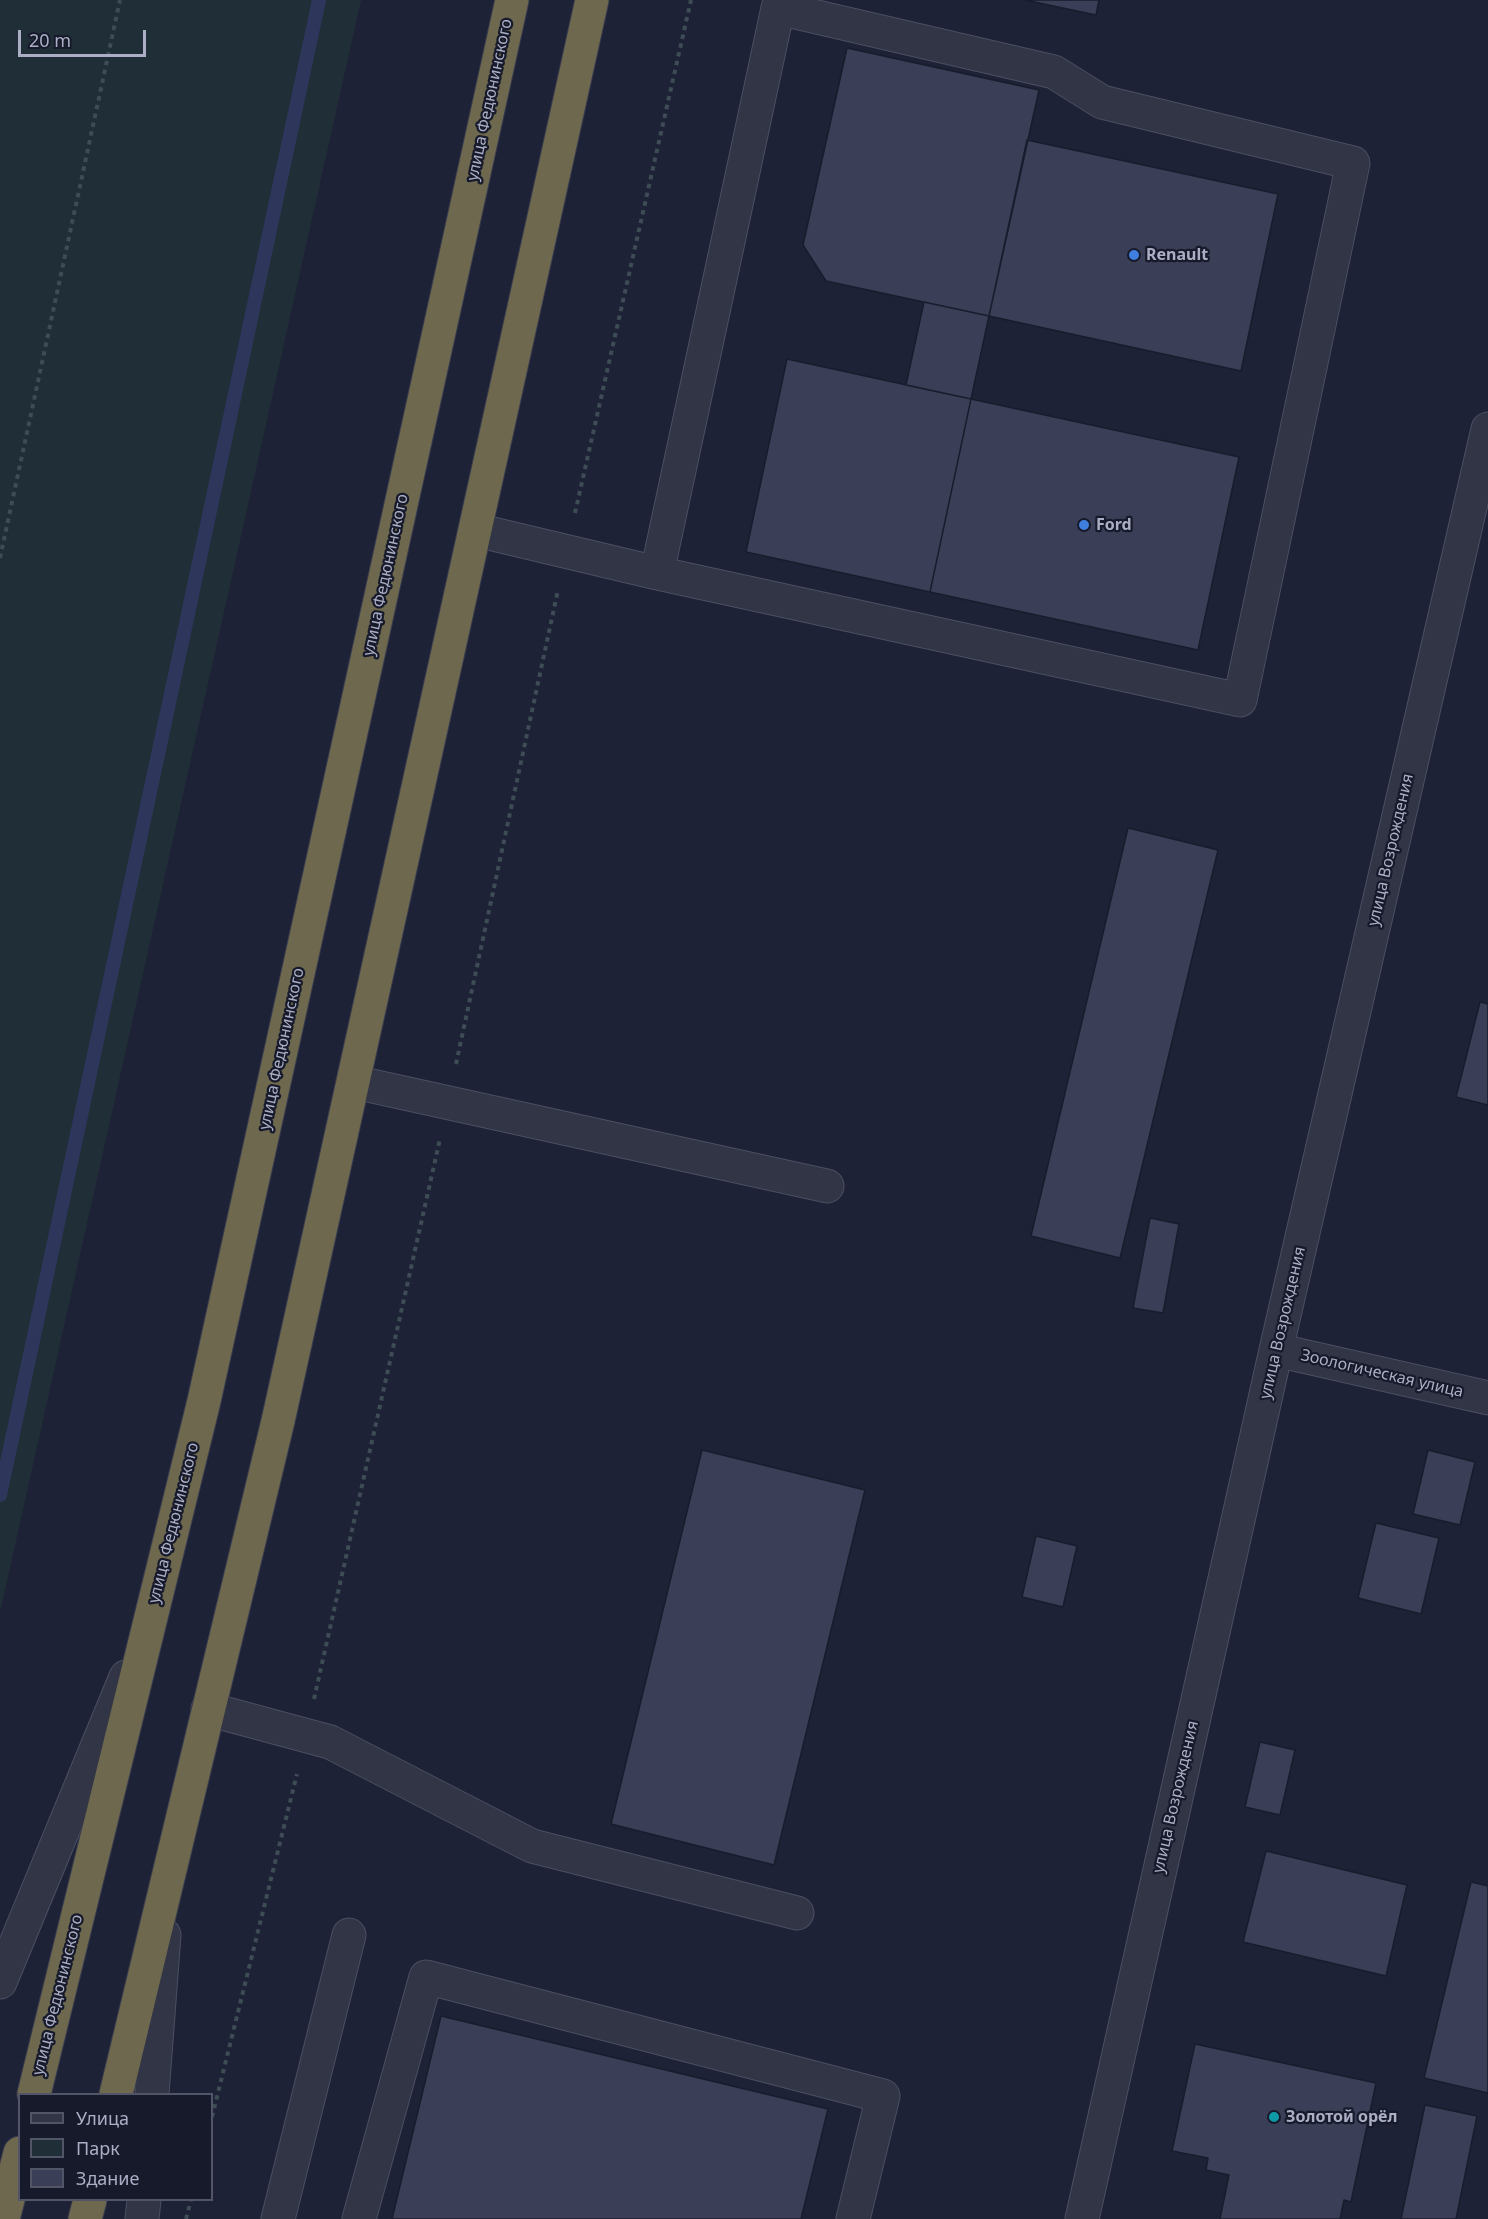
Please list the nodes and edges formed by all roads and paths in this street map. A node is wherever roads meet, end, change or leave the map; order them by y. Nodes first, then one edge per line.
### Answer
1 (120, 0) edge
2 (512, 0) edge
3 (592, 0) edge
4 (691, 0) edge
5 (1488, 429) edge
6 (476, 530) junction
7 (566, 552) junction
8 (0, 558) edge
9 (657, 573) junction
10 (354, 1082) junction
11 (448, 1102) junction
12 (826, 1186) dead end
13 (1276, 1350) junction
14 (1488, 1398) edge
15 (152, 1614) junction
16 (208, 1709) junction
17 (306, 1735) junction
18 (169, 1875) junction
19 (797, 1913) dead end
20 (349, 1935) dead end
21 (0, 1982) edge
22 (34, 2093) edge
23 (116, 2093) edge
24 (152, 2093) edge
25 (213, 2112) edge
26 (18, 2161) edge
27 (90, 2201) edge
28 (144, 2201) edge
29 (190, 2201) edge
30 (3, 2219) edge
31 (86, 2219) edge
32 (142, 2219) edge
33 (186, 2219) edge
34 (278, 2219) edge
35 (359, 2219) edge
36 (853, 2219) edge
37 (1082, 2219) edge

1 - 8 path
2 - 15 highway, улица Федюнинского
3 - 6 highway
4 - 7 path
5 - 13 street, улица Возрождения
6 - 7 street
6 - 10 highway
7 - 9 street
7 - 11 path
9 - 9 street
10 - 11 street
10 - 16 highway
11 - 12 street
11 - 17 path
13 - 14 street, Зоологическая улица
13 - 37 street, улица Возрождения
15 - 21 street
15 - 22 highway, улица Федюнинского
16 - 17 street
16 - 18 highway
17 - 19 street
17 - 25 path
18 - 23 highway
18 - 24 street
20 - 34 street
26 - 30 highway
27 - 31 highway
28 - 32 street
29 - 33 path
35 - 36 street

